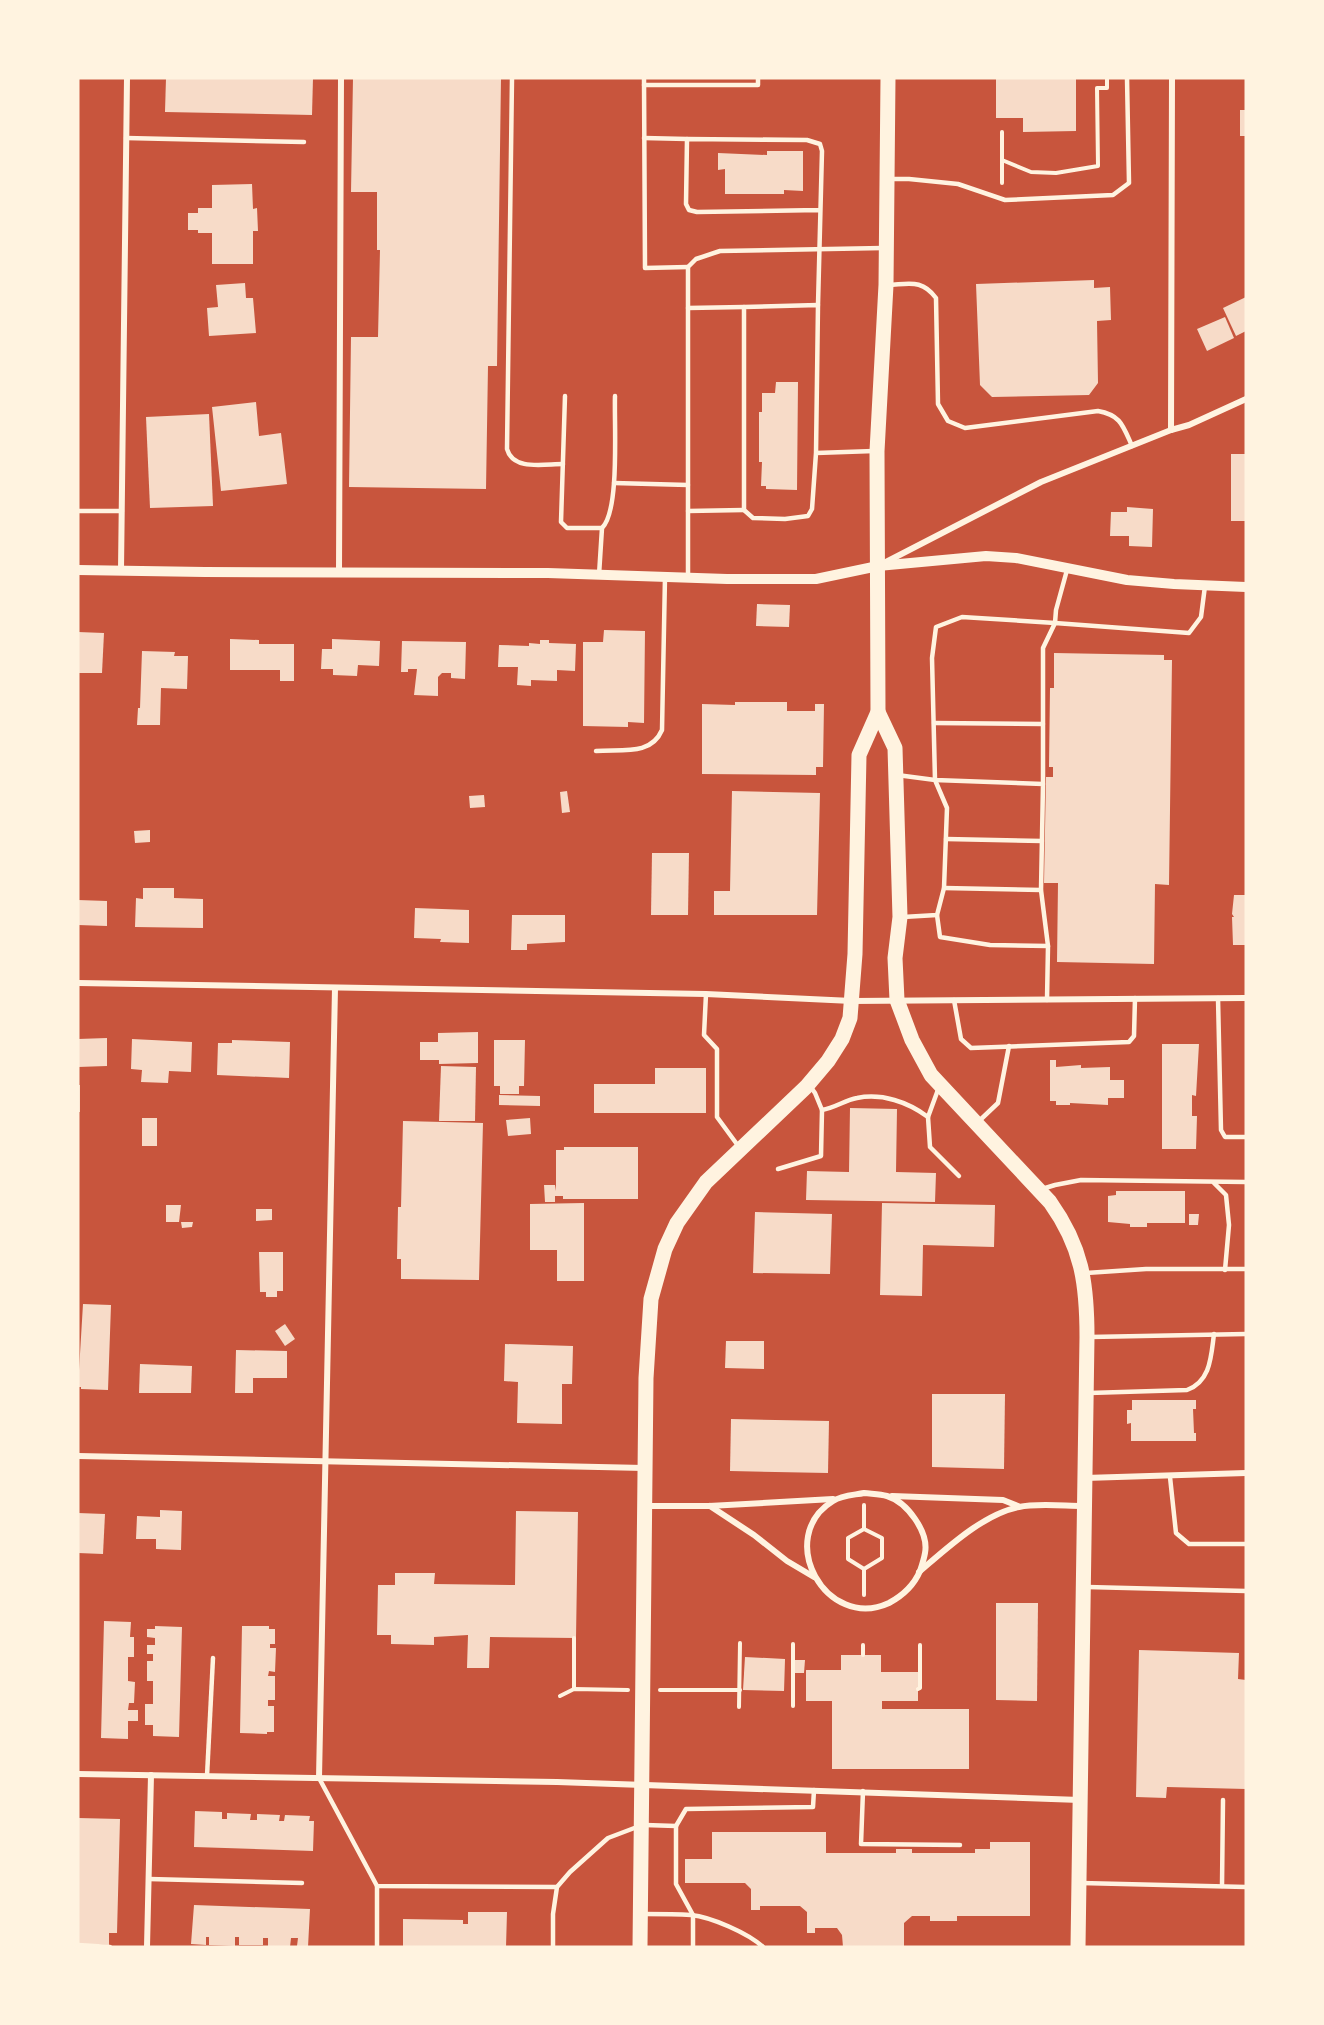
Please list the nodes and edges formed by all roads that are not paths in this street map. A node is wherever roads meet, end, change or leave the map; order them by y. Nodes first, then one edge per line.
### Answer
1 (127, 78) edge
2 (340, 78) edge
3 (512, 78) edge
4 (644, 78) edge
5 (758, 78) edge
6 (888, 78) edge
7 (1127, 78) edge
8 (1172, 78) edge
9 (644, 85) junction
10 (126, 138) junction
11 (644, 138) junction
12 (687, 140) junction
13 (304, 142) dead end
14 (887, 179) junction
15 (819, 210) junction
16 (886, 248) junction
17 (818, 249) junction
18 (688, 267) junction
19 (886, 285) junction
20 (818, 305) junction
21 (744, 307) junction
22 (688, 308) junction
23 (565, 396) dead end
24 (615, 396) dead end
25 (1246, 399) edge
26 (1171, 430) junction
27 (1132, 446) junction
28 (877, 451) junction
29 (816, 453) junction
30 (562, 464) junction
31 (614, 483) junction
32 (688, 485) junction
33 (78, 510) edge
34 (744, 510) junction
35 (122, 511) junction
36 (688, 511) junction
37 (603, 528) junction
38 (878, 566) junction
39 (1067, 567) junction
40 (78, 570) edge
41 (121, 570) junction
42 (339, 573) junction
43 (599, 575) junction
44 (665, 577) junction
45 (688, 578) junction
46 (1205, 586) junction
47 (1246, 587) edge
48 (1055, 623) junction
49 (878, 712) junction
50 (934, 723) junction
51 (1043, 724) junction
52 (597, 751) dead end
53 (897, 775) junction
54 (935, 780) junction
55 (1043, 784) junction
56 (946, 839) junction
57 (1042, 841) junction
58 (944, 888) junction
59 (1041, 890) junction
60 (937, 915) junction
61 (900, 917) junction
62 (1048, 946) junction
63 (78, 983) edge
64 (335, 988) junction
65 (706, 994) junction
66 (1135, 998) junction
67 (1218, 998) junction
68 (1246, 998) edge
69 (852, 1000) junction
70 (897, 1000) junction
71 (954, 1000) junction
72 (1047, 1000) junction
73 (1009, 1046) junction
74 (808, 1084) junction
75 (940, 1086) junction
76 (822, 1110) junction
77 (928, 1117) junction
78 (976, 1124) junction
79 (1246, 1137) edge
80 (740, 1149) junction
81 (778, 1169) dead end
82 (959, 1176) dead end
83 (1246, 1182) edge
84 (1214, 1183) junction
85 (1039, 1190) junction
86 (1246, 1269) edge
87 (1225, 1270) junction
88 (1083, 1273) junction
89 (1214, 1334) junction
90 (1246, 1334) edge
91 (1087, 1337) junction
92 (1086, 1393) junction
93 (78, 1456) edge
94 (326, 1461) junction
95 (645, 1468) junction
96 (1246, 1473) edge
97 (1170, 1477) junction
98 (1084, 1479) junction
99 (887, 1496) junction
100 (835, 1499) junction
101 (645, 1506) junction
102 (709, 1506) junction
103 (1019, 1506) junction
104 (1084, 1506) junction
105 (1246, 1544) edge
106 (919, 1572) junction
107 (814, 1577) junction
108 (1082, 1587) junction
109 (1246, 1591) edge
110 (213, 1658) dead end
111 (78, 1774) edge
112 (151, 1775) junction
113 (207, 1776) junction
114 (319, 1778) junction
115 (644, 1785) junction
116 (814, 1790) junction
117 (863, 1791) junction
118 (1081, 1800) junction
119 (1223, 1800) dead end
120 (643, 1825) junction
121 (676, 1826) junction
122 (960, 1845) dead end
123 (149, 1879) junction
124 (302, 1882) dead end
125 (1079, 1883) junction
126 (377, 1886) junction
127 (1222, 1886) junction
128 (557, 1887) junction
129 (1246, 1887) edge
130 (641, 1914) junction
131 (693, 1915) junction
132 (78, 1945) edge
133 (110, 1947) edge
134 (147, 1947) edge
135 (377, 1947) edge
136 (553, 1947) edge
137 (640, 1947) edge
138 (693, 1947) edge
139 (763, 1947) edge
140 (1078, 1947) edge

1 - 10 street
2 - 42 street
3 - 30 lane
4 - 9 lane
5 - 9 lane
6 - 14 main road
7 - 14 lane
8 - 26 street
9 - 11 lane
10 - 13 lane
10 - 35 street
11 - 12 lane
11 - 18 lane
12 - 15 lane
12 - 15 lane
14 - 16 main road
15 - 17 lane
16 - 17 lane
16 - 19 main road
17 - 18 lane
17 - 20 lane
18 - 22 lane
19 - 27 lane
19 - 28 main road
20 - 21 lane
20 - 29 lane
21 - 22 lane
21 - 34 lane
22 - 32 lane
23 - 30 lane
24 - 31 lane
25 - 26 street
26 - 27 street
27 - 38 street
28 - 29 lane
28 - 38 main road
29 - 34 lane
30 - 37 lane
31 - 32 lane
31 - 37 lane
32 - 36 lane
33 - 35 lane
34 - 36 lane
35 - 41 street
36 - 45 lane
37 - 43 lane
38 - 39 street
38 - 45 street
38 - 49 main road
39 - 46 street
39 - 48 lane
40 - 41 street
41 - 42 street
42 - 43 street
43 - 44 street
44 - 45 street
44 - 52 lane
46 - 47 street
46 - 48 lane
48 - 50 lane
48 - 51 lane
49 - 53 main road
49 - 69 main road
50 - 51 lane
50 - 54 lane
51 - 55 lane
53 - 54 lane
53 - 61 main road
54 - 55 lane
54 - 56 lane
55 - 57 lane
56 - 57 lane
56 - 58 lane
57 - 59 lane
58 - 59 lane
58 - 60 lane
59 - 62 lane
60 - 61 lane
60 - 62 lane
61 - 70 main road
62 - 72 lane
63 - 64 street
64 - 65 street
64 - 94 street
65 - 69 street
65 - 80 lane
66 - 67 street
66 - 72 street
66 - 73 lane
67 - 68 street
67 - 79 lane
69 - 70 street
69 - 74 main road
70 - 71 street
70 - 75 main road
71 - 72 street
71 - 73 lane
73 - 78 lane
74 - 76 lane
74 - 80 main road
75 - 77 lane
75 - 78 main road
76 - 77 lane
76 - 81 lane
77 - 82 lane
78 - 85 main road
80 - 95 main road
83 - 84 lane
84 - 85 lane
84 - 87 lane
85 - 88 main road
86 - 87 lane
87 - 88 lane
88 - 91 main road
89 - 90 lane
89 - 91 lane
89 - 92 lane
91 - 92 main road
92 - 98 main road
93 - 94 street
94 - 95 street
94 - 114 street
95 - 101 main road
96 - 97 street
97 - 98 street
97 - 105 lane
98 - 104 main road
99 - 100 street
99 - 103 street
99 - 106 street
100 - 102 street
100 - 107 street
101 - 102 street
101 - 115 main road
102 - 107 street
103 - 104 street
103 - 106 street
104 - 108 main road
106 - 107 street
108 - 109 lane
108 - 118 main road
110 - 113 lane
111 - 112 street
112 - 113 street
112 - 123 street
113 - 114 street
114 - 115 street
114 - 126 lane
115 - 116 street
115 - 120 main road
116 - 117 street
116 - 121 lane
117 - 118 street
117 - 122 lane
118 - 125 main road
119 - 127 lane
120 - 121 lane
120 - 128 lane
120 - 130 main road
121 - 131 lane
123 - 124 lane
123 - 134 street
125 - 127 lane
125 - 140 main road
126 - 128 lane
126 - 135 lane
127 - 129 lane
128 - 136 lane
130 - 131 lane
130 - 137 main road
131 - 138 lane
131 - 139 lane
132 - 133 lane

